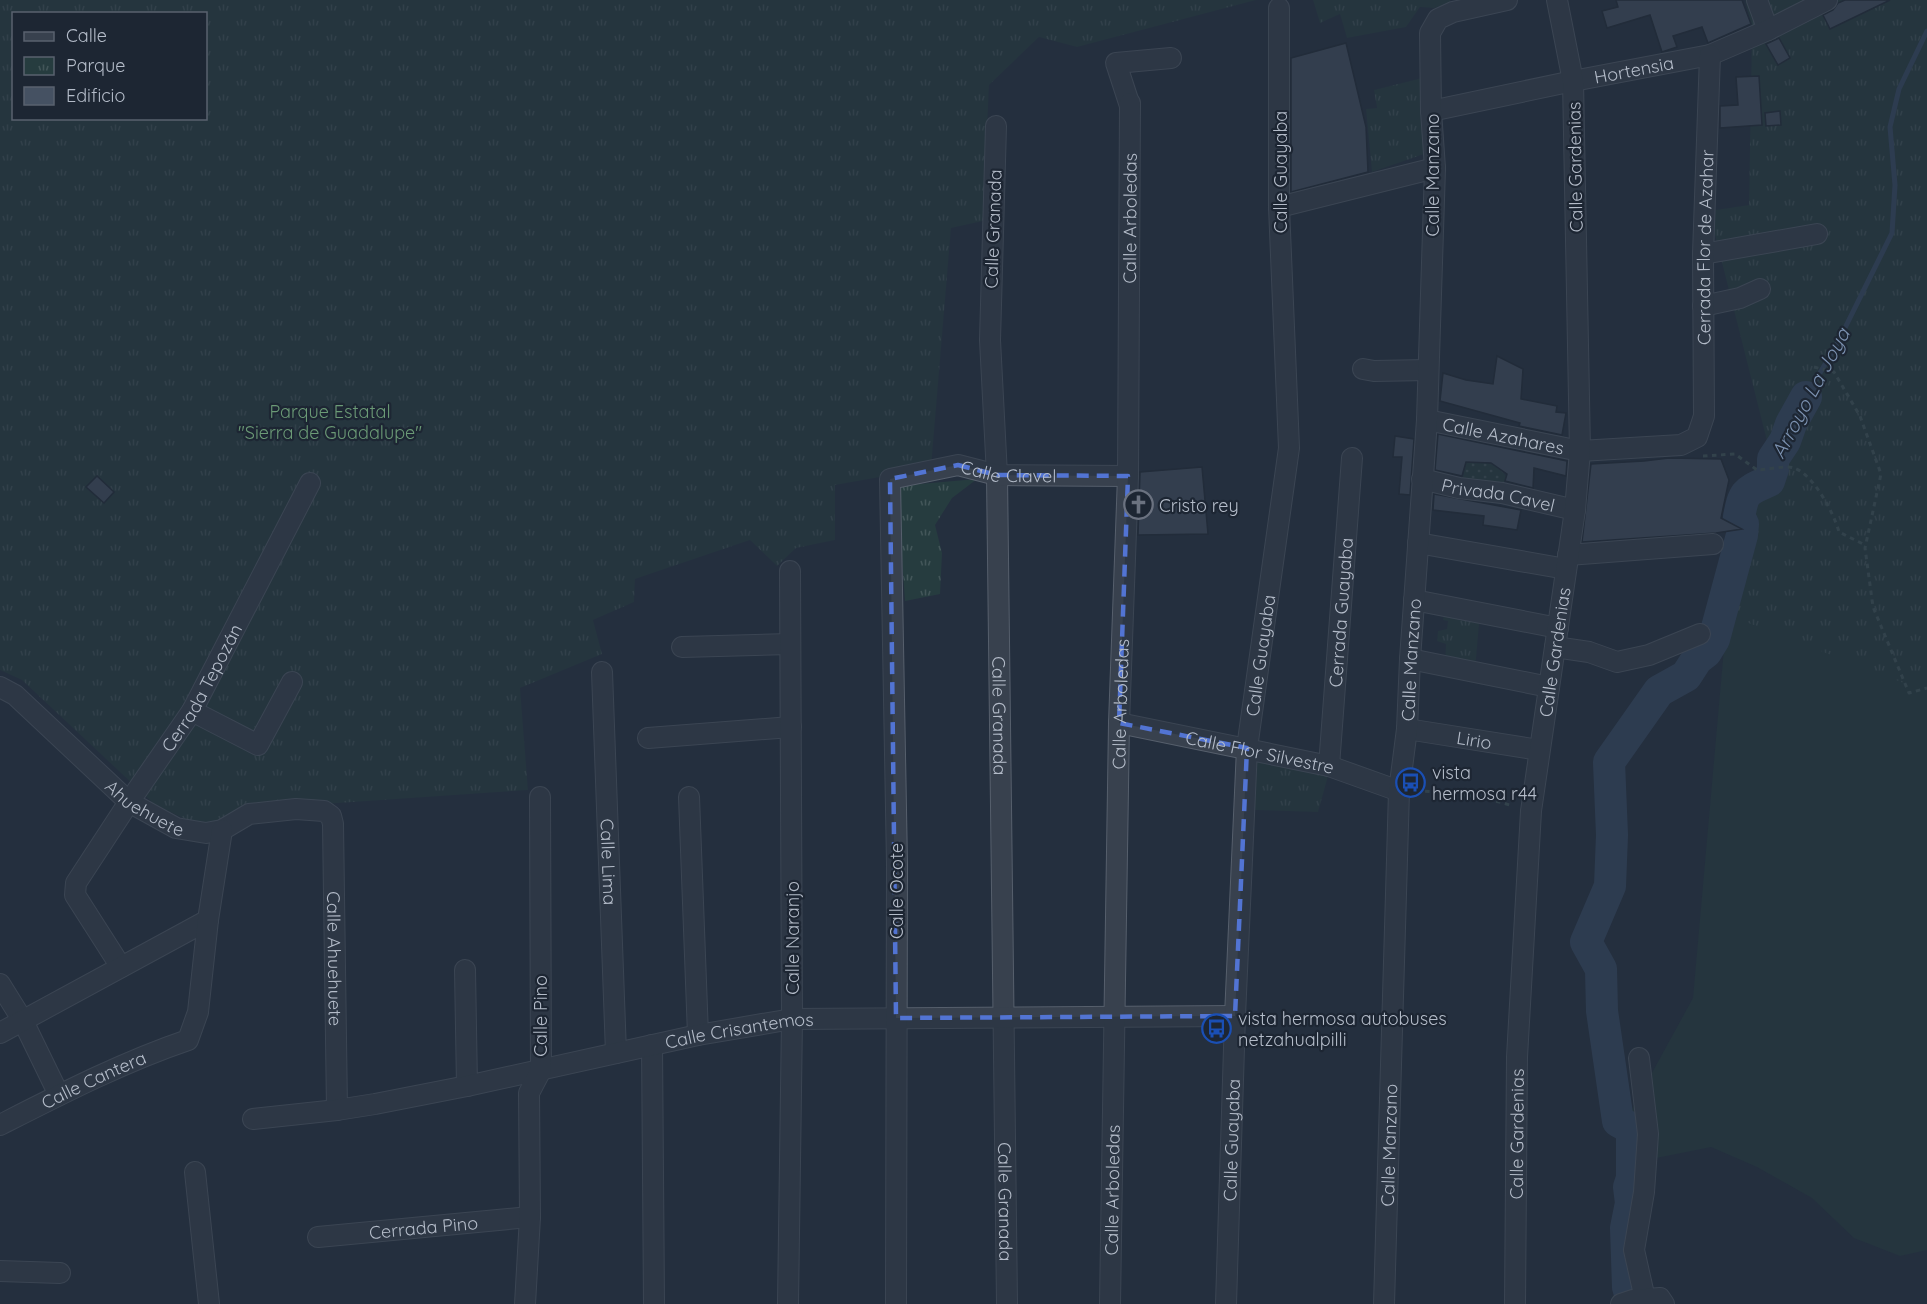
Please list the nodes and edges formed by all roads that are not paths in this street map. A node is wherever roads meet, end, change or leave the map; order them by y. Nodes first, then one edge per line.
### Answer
1 (1507, 0) edge
2 (1557, 0) edge
3 (1757, 0) edge
4 (1827, 0) edge
5 (1279, 8) dead end
6 (1767, 30) junction
7 (1710, 56) junction
8 (1171, 58) dead end
9 (1573, 81) junction
10 (1431, 111) junction
11 (996, 126) dead end
12 (1435, 168) junction
13 (1279, 207) junction
14 (1817, 234) dead end
15 (1703, 254) junction
16 (1760, 289) dead end
17 (1703, 306) junction
18 (1363, 369) dead end
19 (1428, 370) junction
20 (1427, 420) junction
21 (1700, 447) joint
22 (1580, 451) junction
23 (1352, 458) dead end
24 (997, 475) junction
25 (1128, 476) junction
26 (890, 479) joint
27 (1422, 479) junction
28 (310, 483) dead end
29 (1575, 510) junction
30 (1418, 543) junction
31 (1713, 544) dead end
32 (1567, 562) junction
33 (790, 571) dead end
34 (1414, 600) junction
35 (1700, 634) dead end
36 (1556, 637) junction
37 (790, 644) junction
38 (682, 647) dead end
39 (1410, 659) junction
40 (602, 672) dead end
41 (292, 682) dead end
42 (0, 687) edge
43 (1549, 687) junction
44 (192, 711) junction
45 (1119, 723) junction
46 (791, 727) junction
47 (1407, 729) junction
48 (648, 738) dead end
49 (1247, 748) junction
50 (1539, 750) junction
51 (1329, 766) junction
52 (1399, 791) junction
53 (540, 797) dead end
54 (688, 797) dead end
55 (129, 802) junction
56 (222, 830) junction
57 (208, 920) junction
58 (122, 967) junction
59 (465, 970) dead end
60 (0, 984) edge
61 (1004, 1016) junction
62 (1113, 1016) junction
63 (1235, 1016) junction
64 (896, 1018) junction
65 (792, 1019) junction
66 (23, 1021) junction
67 (0, 1033) edge
68 (698, 1035) junction
69 (652, 1045) junction
70 (616, 1053) junction
71 (1639, 1058) dead end
72 (541, 1070) junction
73 (467, 1086) junction
74 (59, 1095) junction
75 (338, 1110) junction
76 (253, 1119) dead end
77 (0, 1125) edge
78 (195, 1172) dead end
79 (530, 1217) junction
80 (318, 1237) dead end
81 (0, 1270) edge
82 (60, 1273) dead end
83 (1641, 1302) edge
84 (209, 1304) edge
85 (525, 1304) edge
86 (654, 1304) edge
87 (788, 1304) edge
88 (896, 1304) edge
89 (1006, 1304) edge
90 (1110, 1304) edge
91 (1226, 1304) edge
92 (1384, 1304) edge
93 (1515, 1304) edge

1 - 10 street, Calle Manzano
2 - 9 street, Calle Gardenias
3 - 6 street
4 - 6 street, Hortensia
5 - 13 street, Calle Guayaba
6 - 7 street, Hortensia
7 - 9 street, Hortensia
7 - 15 street, Cerrada Flor de Azahar
8 - 25 street, Calle Arboledas
9 - 10 street, Hortensia
9 - 22 street, Calle Gardenias
10 - 12 street, Calle Manzano
11 - 24 street, Calle Granada
12 - 13 street
12 - 19 street, Calle Manzano
13 - 49 street, Calle Guayaba
14 - 15 street
15 - 17 street, Cerrada Flor de Azahar
16 - 17 street
17 - 21 street, Cerrada Flor de Azahar
18 - 19 street
19 - 20 street, Calle Manzano
20 - 22 street, Calle Azahares
20 - 27 street, Calle Manzano
21 - 22 street, Calle Azahares
22 - 29 street, Calle Gardenias
23 - 51 street, Cerrada Guayaba
24 - 25 street, Calle Clavel
24 - 26 street, Calle Clavel
24 - 61 street, Calle Granada
25 - 45 street, Calle Arboledas
26 - 64 street, Calle Ocote
27 - 29 street, Privada Cavel
27 - 30 street, Calle Manzano
28 - 44 street, Cerrada Tepozán
29 - 32 street, Calle Gardenias
30 - 32 street
30 - 34 street, Calle Manzano
31 - 32 street
32 - 36 street, Calle Gardenias
33 - 37 street, Calle Naranjo
34 - 36 street
34 - 39 street, Calle Manzano
35 - 36 street
36 - 43 street, Calle Gardenias
37 - 38 street
37 - 46 street, Calle Naranjo
39 - 43 street
39 - 47 street, Calle Manzano
40 - 70 street, Calle Lima
41 - 44 street
42 - 55 street, Ahuehuete
43 - 50 street, Calle Gardenias
44 - 55 street, Cerrada Tepozán
45 - 49 street, Calle Flor Silvestre
45 - 62 street, Calle Arboledas
46 - 48 street
46 - 65 street, Calle Naranjo
47 - 50 street, Lirio
47 - 52 street, Calle Manzano
49 - 51 street, Calle Flor Silvestre
49 - 63 street, Calle Guayaba
50 - 93 street, Calle Gardenias
51 - 52 street, Calle Flor Silvestre
52 - 92 street, Calle Manzano
53 - 72 street, Calle Pino
54 - 68 street
55 - 56 street, Ahuehuete
55 - 58 street, Cerrada Tepozán
56 - 57 street
56 - 75 street, Calle Ahuehuete
57 - 58 street
57 - 74 street, Calle Cantera
58 - 66 street
59 - 73 street
60 - 66 street
61 - 62 street, Calle Crisantemos
61 - 64 street, Calle Crisantemos
61 - 89 street, Calle Granada
62 - 63 street, Calle Crisantemos
62 - 90 street, Calle Arboledas
63 - 91 street, Calle Guayaba
64 - 65 street, Calle Crisantemos
64 - 88 street, Calle Ocote
65 - 68 street, Calle Crisantemos
65 - 87 street, Calle Naranjo
66 - 67 street
66 - 74 street
68 - 69 street, Calle Crisantemos
69 - 70 street, Calle Crisantemos
69 - 86 street
70 - 72 street, Calle Crisantemos
71 - 83 street
72 - 73 street, Calle Crisantemos
72 - 79 street, Calle Pino
73 - 75 street, Calle Crisantemos
74 - 77 street, Calle Cantera
75 - 76 street, Calle Crisantemos
78 - 84 street
79 - 80 street, Cerrada Pino
79 - 85 street, Calle Pino
81 - 82 street

